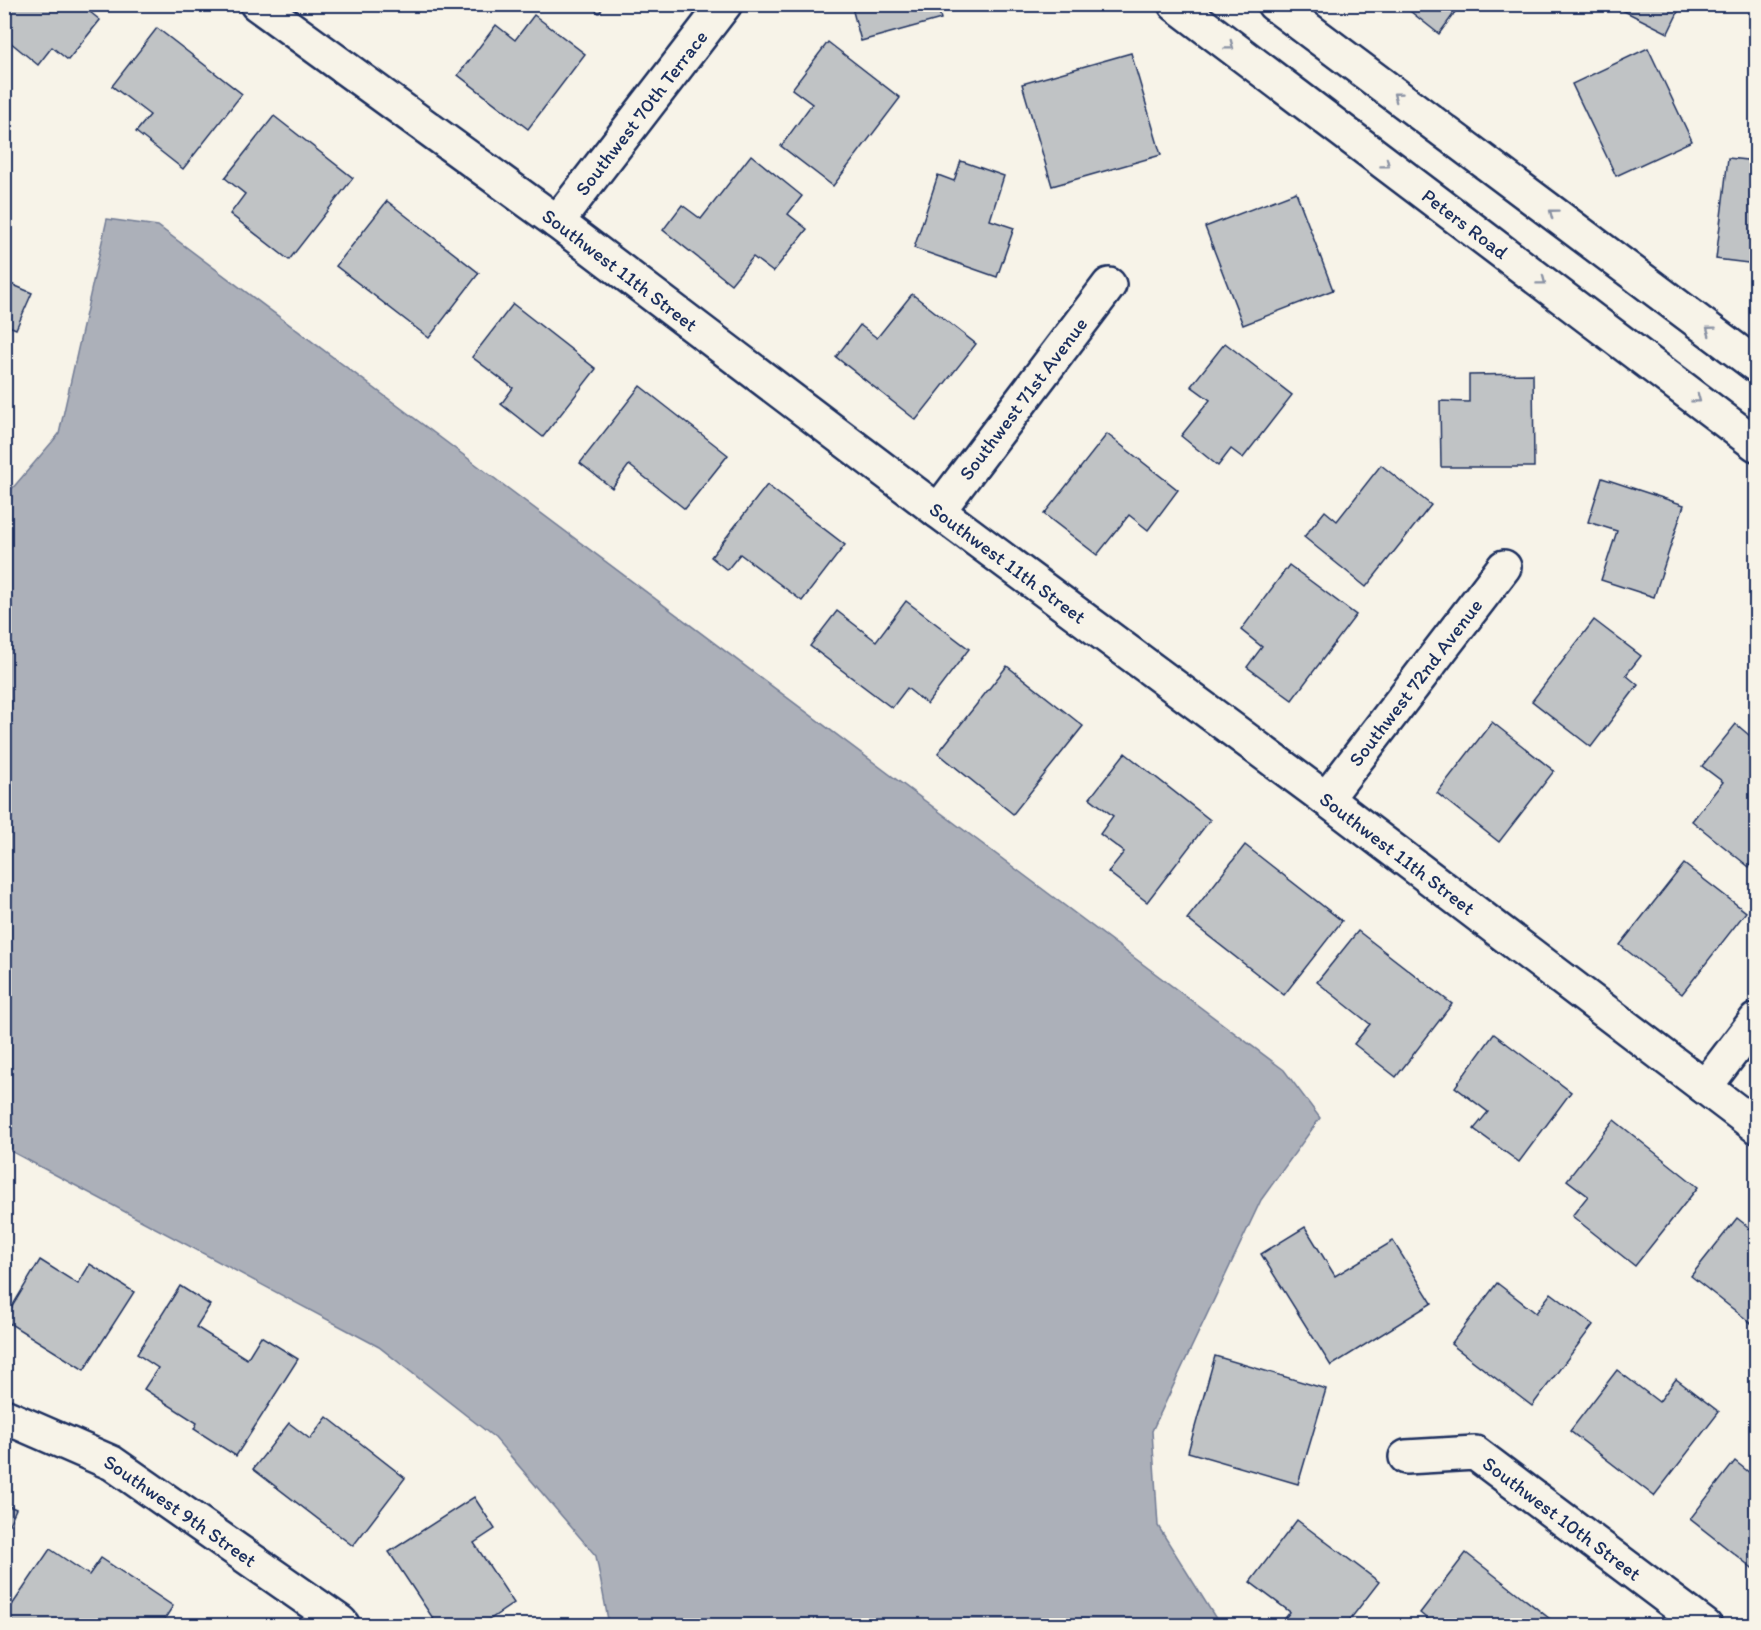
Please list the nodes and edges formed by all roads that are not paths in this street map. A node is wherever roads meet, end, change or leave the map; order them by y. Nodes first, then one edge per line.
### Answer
1 (257, 4) edge
2 (725, 4) edge
3 (1274, 4) edge
4 (1182, 7) edge
5 (558, 222) junction
6 (1109, 285) dead end
7 (1756, 365) edge
8 (1756, 444) edge
9 (938, 511) junction
10 (1504, 567) dead end
11 (1326, 799) junction
12 (1756, 1020) edge
13 (1705, 1087) junction
14 (1756, 1126) edge
15 (4, 1416) edge
16 (1406, 1457) dead end
17 (343, 1626) edge
18 (1705, 1626) edge

1 - 5 street, Southwest 11th Street
2 - 5 street, Southwest 70th Terrace
7 -> 3 street
4 -> 8 street, Peters Road
5 - 9 street, Southwest 11th Street
6 - 9 street, Southwest 71st Avenue
9 - 11 street, Southwest 11th Street
10 - 11 street, Southwest 72nd Avenue
11 - 13 street, Southwest 11th Street
12 - 13 street
13 - 14 street, Southwest 11th Street
15 - 17 street, Southwest 9th Street
16 - 18 street, Southwest 10th Street

